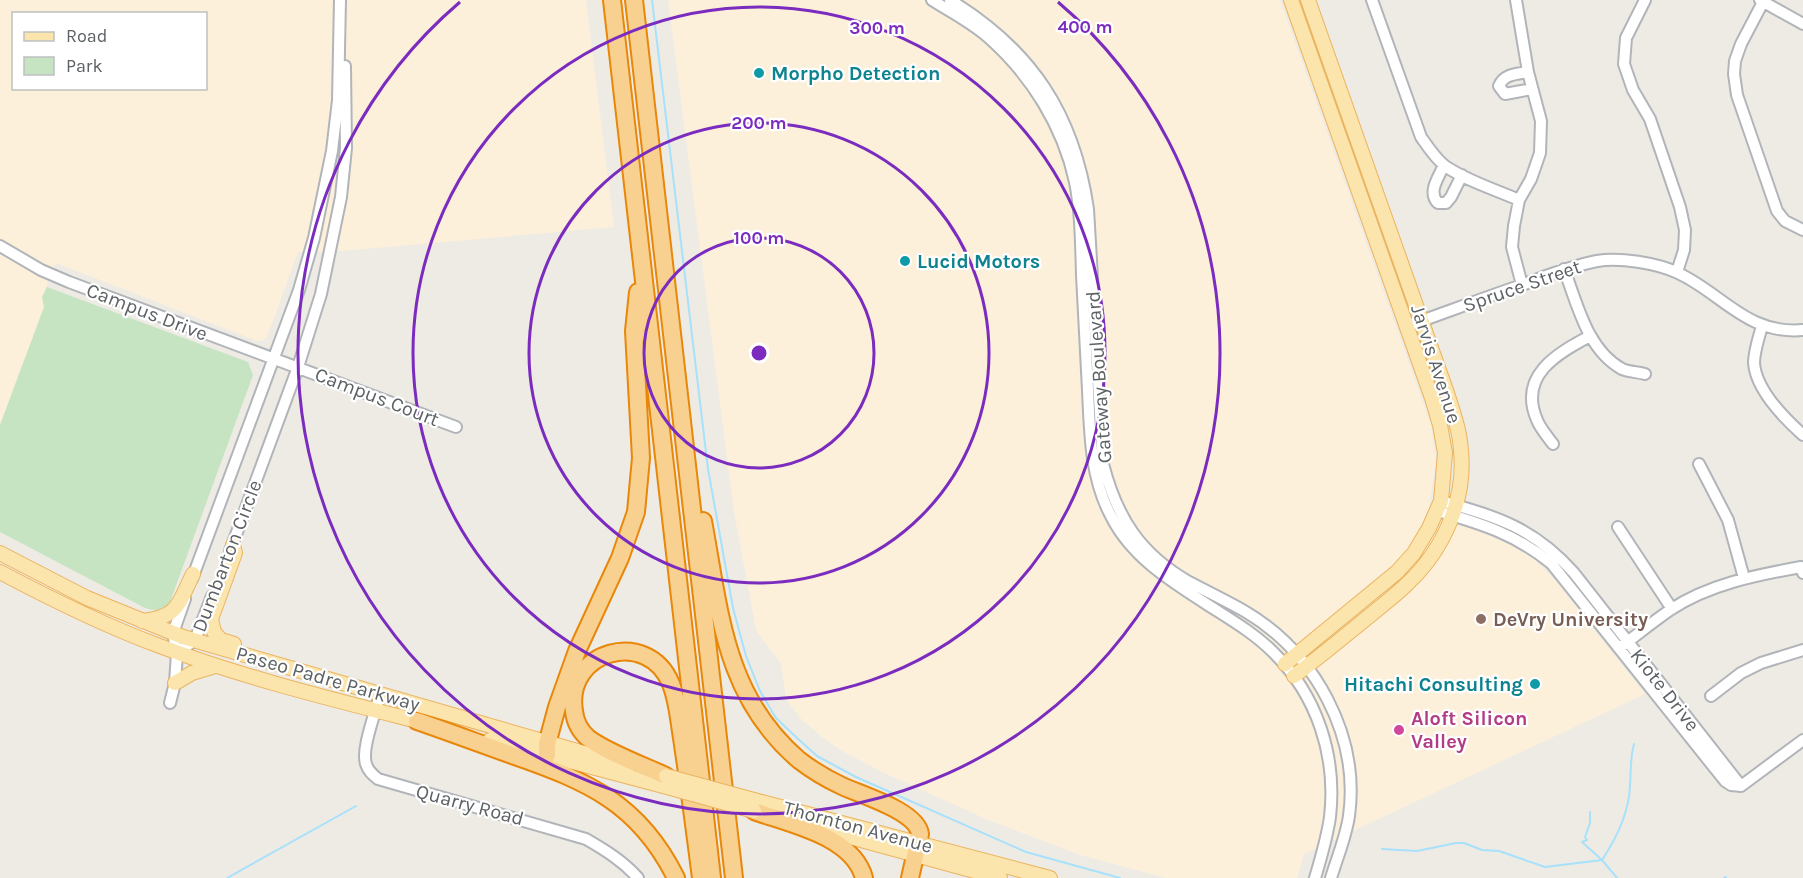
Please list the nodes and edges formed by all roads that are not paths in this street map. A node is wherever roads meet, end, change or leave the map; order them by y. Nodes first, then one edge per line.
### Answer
1 (340, 0) edge
2 (604, 0) edge
3 (612, 0) edge
4 (634, 0) edge
5 (932, 0) edge
6 (950, 0) edge
7 (1290, 0) edge
8 (1308, 0) edge
9 (1372, 0) edge
10 (1516, 0) edge
11 (1645, 0) edge
12 (1762, 1) edge
13 (1803, 24) edge
14 (1528, 72) junction
15 (1532, 89) junction
16 (1444, 165) junction
17 (1462, 175) junction
18 (1519, 200) junction
19 (1803, 230) edge
20 (0, 246) edge
21 (1564, 269) junction
22 (1677, 272) junction
23 (1522, 285) junction
24 (638, 291) junction
25 (1422, 321) junction
26 (1407, 326) junction
27 (1762, 326) junction
28 (1803, 330) edge
29 (1590, 336) junction
30 (273, 360) junction
31 (298, 367) junction
32 (1645, 374) dead end
33 (677, 382) junction
34 (456, 428) dead end
35 (1803, 435) edge
36 (1552, 444) dead end
37 (1699, 464) dead end
38 (1439, 506) junction
39 (1455, 511) junction
40 (1618, 527) dead end
41 (233, 545) junction
42 (0, 553) edge
43 (0, 572) edge
44 (1803, 573) edge
45 (194, 574) junction
46 (1744, 578) junction
47 (1672, 609) junction
48 (141, 621) junction
49 (173, 633) junction
50 (195, 640) junction
51 (1624, 645) junction
52 (1803, 650) edge
53 (177, 653) junction
54 (1297, 655) junction
55 (215, 666) junction
56 (1306, 667) junction
57 (1290, 670) junction
58 (339, 681) junction
59 (175, 683) junction
60 (712, 688) junction
61 (380, 694) junction
62 (1711, 696) dead end
63 (170, 703) dead end
64 (376, 711) junction
65 (417, 721) junction
66 (1803, 740) edge
67 (547, 749) junction
68 (667, 782) junction
69 (754, 805) junction
70 (917, 849) junction
71 (638, 878) edge
72 (676, 878) edge
73 (702, 878) edge
74 (712, 878) edge
75 (734, 878) edge
76 (745, 878) edge
77 (864, 878) edge
78 (910, 878) edge
79 (1000, 878) edge
80 (1050, 878) edge
81 (1315, 878) edge
82 (1331, 878) edge

1 - 30 street, Dumbarton Circle
1 - 31 street, Dumbarton Circle
2 - 24 highway
3 - 74 highway
4 - 33 highway
5 - 57 street, Gateway Boulevard
6 - 54 street, Gateway Boulevard
7 - 26 main road, Jarvis Avenue
8 - 25 main road, Jarvis Avenue
9 - 16 street
10 - 14 street
11 - 22 street
12 - 13 street
12 - 19 street
14 - 15 street
14 - 15 street
15 - 18 street
16 - 17 street
16 - 17 street
17 - 18 street
18 - 23 street
20 - 30 street, Campus Drive
21 - 22 street, Spruce Street
21 - 23 street, Spruce Street
21 - 29 street
22 - 27 street, Spruce Street
23 - 25 street, Spruce Street
24 - 67 highway
24 - 73 highway
25 - 26 street, Spruce Street
25 - 39 main road, Jarvis Avenue
26 - 38 main road, Jarvis Avenue
27 - 28 street, Spruce Street
27 - 35 street
29 - 32 street
29 - 36 street
30 - 31 street, Campus Drive
30 - 45 street, Dumbarton Circle
31 - 34 street, Campus Court
31 - 41 street, Dumbarton Circle
33 - 60 highway
33 - 70 highway
37 - 46 street
38 - 39 street, Kiote Drive
38 - 54 main road, Jarvis Avenue
39 - 51 street, Kiote Drive
39 - 56 main road, Jarvis Avenue
40 - 47 street
41 - 50 street, Dumbarton Circle
41 - 58 main road
42 - 48 main road, Paseo Padre Parkway
43 - 53 main road, Paseo Padre Parkway
44 - 46 street
45 - 48 main road
45 - 49 street, Dumbarton Circle
46 - 47 street
47 - 51 street
48 - 49 main road, Paseo Padre Parkway
49 - 50 main road, Paseo Padre Parkway
49 - 53 street, Dumbarton Circle
50 - 53 street, Dumbarton Circle
50 - 58 main road, Paseo Padre Parkway
51 - 66 street, Kiote Drive
52 - 62 street
53 - 55 main road, Paseo Padre Parkway
53 - 59 street
54 - 56 street, Gateway Boulevard
54 - 57 main road, Jarvis Avenue
55 - 59 main road
55 - 64 main road, Paseo Padre Parkway
56 - 57 main road, Jarvis Avenue
56 - 82 street, Gateway Boulevard
57 - 81 street, Gateway Boulevard
58 - 61 main road, Paseo Padre Parkway
59 - 63 street
60 - 75 highway
60 - 76 highway
61 - 64 street, Quarry Road
61 - 67 main road, Paseo Padre Parkway
64 - 65 main road, Paseo Padre Parkway
64 - 71 street, Quarry Road
65 - 67 main road, Paseo Padre Parkway
65 - 72 highway
67 - 68 main road, Paseo Padre Parkway
68 - 69 main road, Thornton Avenue, bridge
68 - 73 highway
69 - 70 main road, Thornton Avenue
69 - 77 highway
70 - 78 highway
70 - 79 main road, Thornton Avenue
70 - 80 main road, Thornton Avenue

